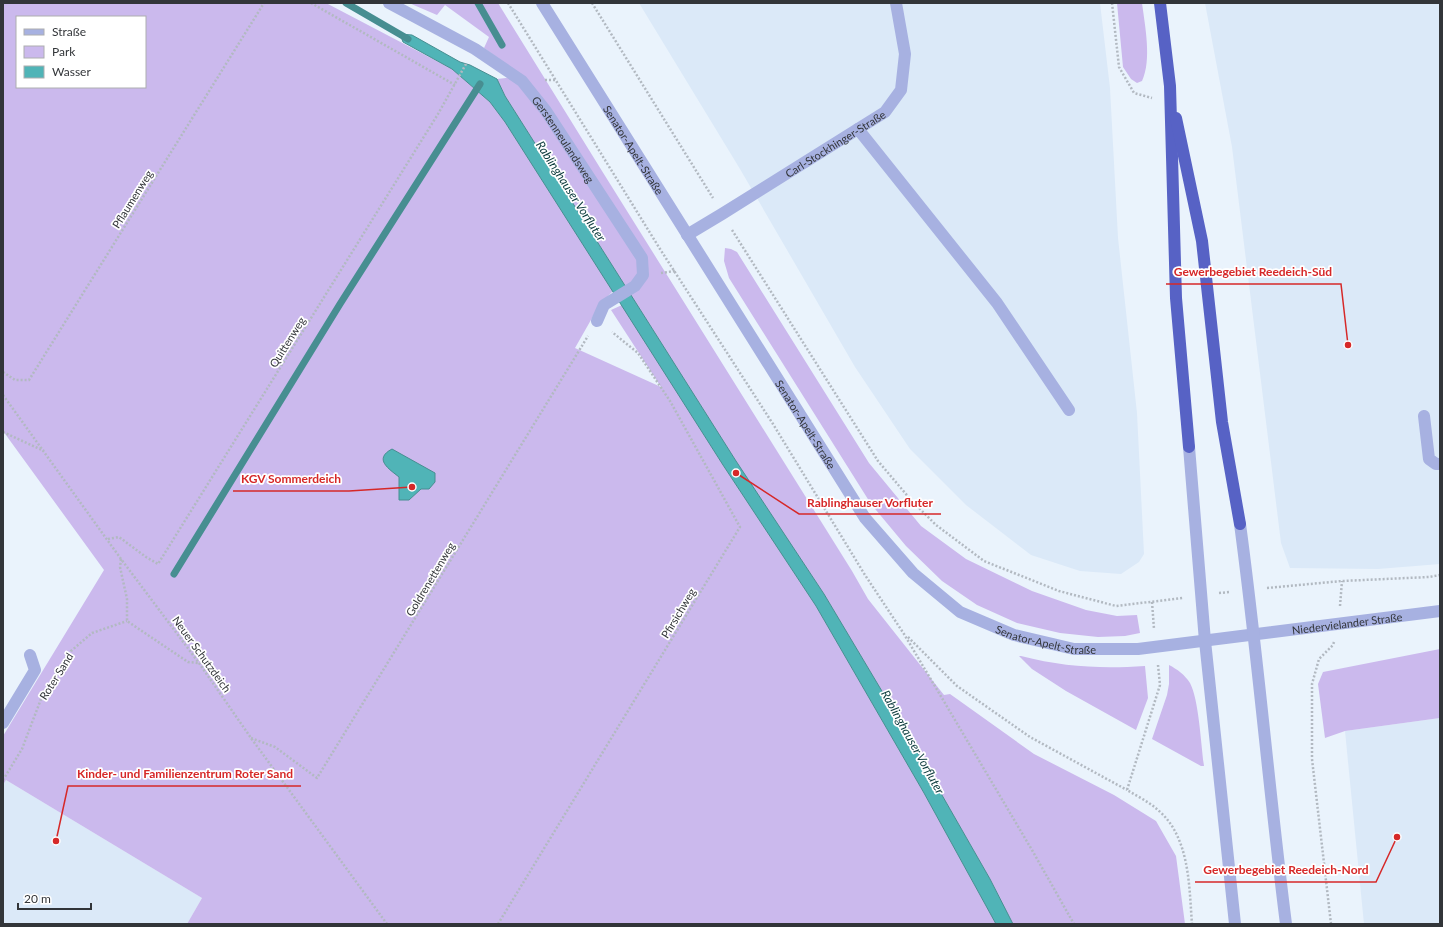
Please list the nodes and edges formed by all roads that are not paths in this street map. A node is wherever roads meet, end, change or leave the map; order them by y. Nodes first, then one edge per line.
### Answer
1 (389, 3) edge
2 (542, 3) edge
3 (896, 3) edge
4 (1160, 3) edge
5 (1170, 86) junction
6 (858, 129) junction
7 (687, 235) junction
8 (597, 321) road end
9 (1069, 410) dead end
10 (1424, 416) dead end
11 (1189, 447) joint
12 (1440, 464) edge
13 (1240, 524) joint
14 (1440, 611) edge
15 (1254, 634) junction
16 (1205, 641) junction
17 (30, 655) dead end
18 (3, 724) edge
19 (1235, 924) edge
20 (1286, 924) edge

1 - 8 street, Gerstenneulandsweg
2 - 7 street, Senator-Apelt-Straße
3 - 6 street, Carl-Stockhinger-Straße
4 - 5 highway
5 - 11 highway
5 - 13 highway
6 - 7 street, Carl-Stockhinger-Straße
6 - 9 street
7 - 16 street, Senator-Apelt-Straße
10 - 12 street
11 - 16 street
13 - 15 street
14 - 15 street, Niedervielander Straße
15 - 16 street, Senator-Apelt-Straße
15 - 20 street
16 - 19 street
17 - 18 street, Roter Sand

